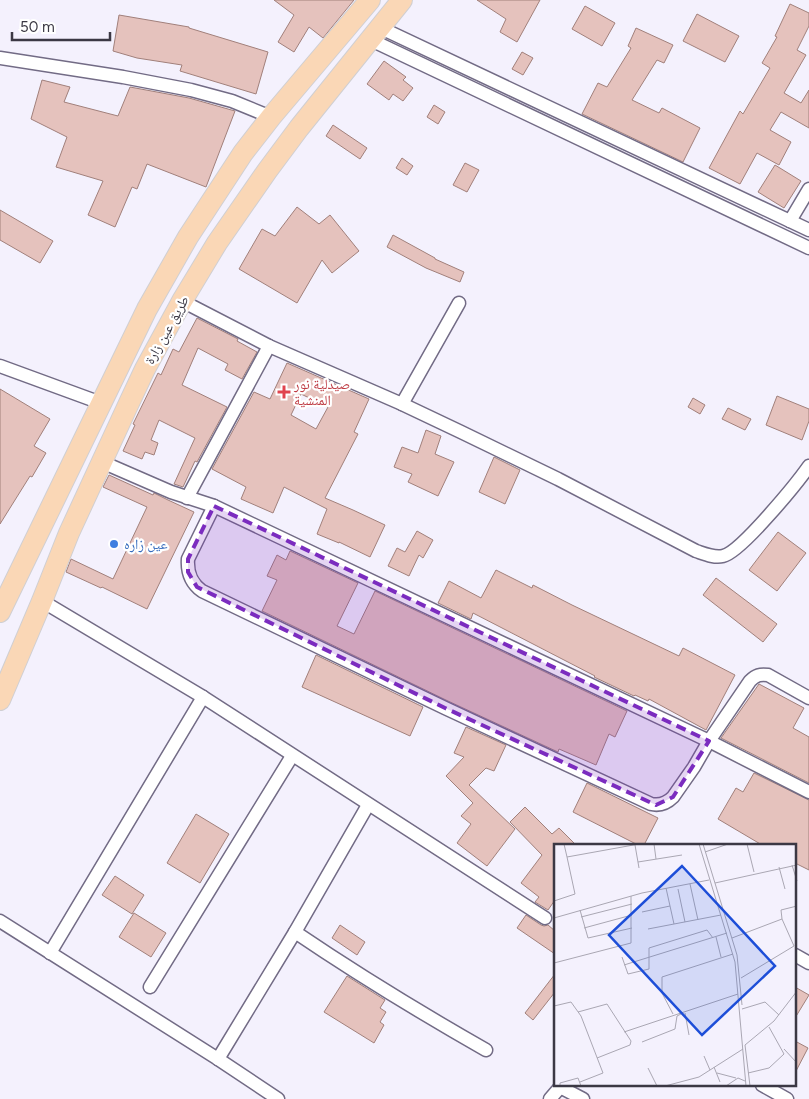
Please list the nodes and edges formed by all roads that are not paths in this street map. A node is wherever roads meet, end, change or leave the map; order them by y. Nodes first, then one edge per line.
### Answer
1 (370, 0) edge
2 (402, 0) edge
3 (376, 34) junction
4 (0, 58) edge
5 (271, 117) junction
6 (809, 189) edge
7 (790, 221) junction
8 (809, 230) edge
9 (809, 248) edge
10 (182, 301) junction
11 (459, 303) dead end
12 (269, 346) junction
13 (0, 366) edge
14 (101, 403) junction
15 (402, 404) junction
16 (102, 462) junction
17 (809, 466) edge
18 (187, 498) junction
19 (214, 506) junction
20 (42, 600) junction
21 (0, 612) edge
22 (203, 697) junction
23 (809, 698) edge
24 (0, 700) edge
25 (709, 741) junction
26 (292, 756) junction
27 (809, 792) edge
28 (368, 805) junction
29 (545, 918) dead end
30 (0, 921) edge
31 (295, 932) junction
32 (50, 953) junction
33 (796, 956) edge
34 (809, 963) edge
35 (150, 987) dead end
36 (486, 1050) dead end
37 (218, 1059) junction
38 (561, 1086) edge
39 (764, 1086) edge
40 (278, 1099) edge
41 (550, 1099) edge
42 (583, 1099) edge
43 (787, 1099) edge

1 - 5 main road, طريق عين زارة
2 - 3 main road, طريق عين زارة
3 - 7 street
3 - 9 street
3 - 10 main road, طريق عين زارة
4 - 5 street
5 - 14 main road, طريق عين زارة
6 - 7 street
7 - 8 street
10 - 12 street
10 - 16 main road, طريق عين زارة
11 - 15 street
12 - 15 street
12 - 18 street
13 - 14 street
14 - 21 main road, طريق عين زارة
15 - 17 street
16 - 18 street
16 - 20 main road, طريق عين زارة
18 - 19 street
19 - 25 street
19 - 25 street
20 - 22 street
20 - 24 main road, طريق عين زارة
22 - 26 street
22 - 32 street
23 - 25 street
25 - 27 street
26 - 28 street
26 - 35 street
28 - 29 street
28 - 31 street
30 - 32 street
31 - 36 street
31 - 37 street
32 - 37 street
33 - 34 street
37 - 40 street
38 - 41 street
38 - 42 street
39 - 43 street

